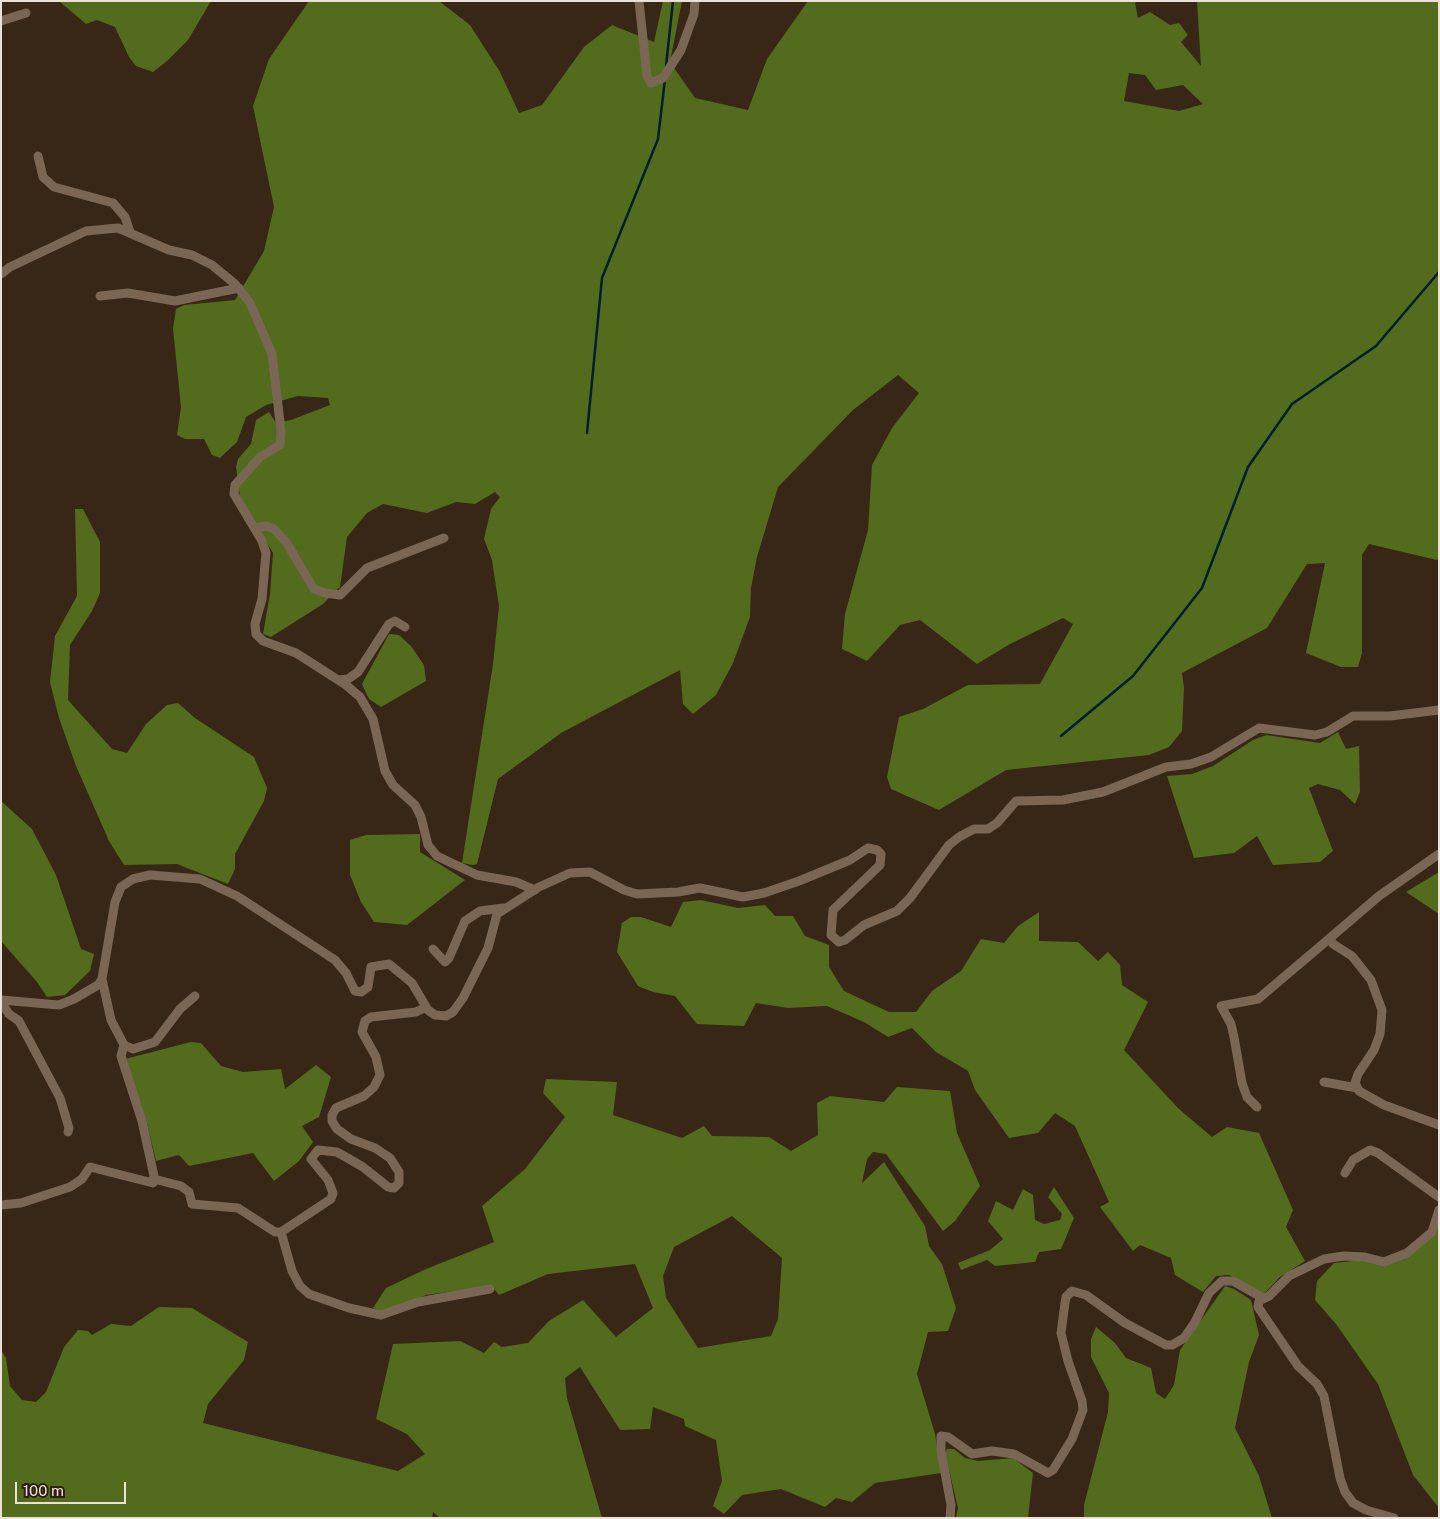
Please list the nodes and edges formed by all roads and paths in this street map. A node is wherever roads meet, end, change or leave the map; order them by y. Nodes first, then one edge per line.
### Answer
1 (639, 1) edge
2 (695, 1) edge
3 (26, 13) dead end
4 (1, 21) edge
5 (38, 156) dead end
6 (130, 232) junction
7 (1, 274) edge
8 (238, 288) junction
9 (100, 296) dead end
10 (255, 528) junction
11 (444, 538) dead end
12 (405, 627) dead end
13 (339, 680) junction
14 (1439, 710) edge
15 (1439, 854) edge
16 (535, 890) junction
17 (504, 908) junction
18 (1330, 938) junction
19 (433, 949) dead end
20 (102, 979) junction
21 (195, 996) dead end
22 (1, 1001) edge
23 (426, 1007) junction
24 (124, 1045) junction
25 (1324, 1082) dead end
26 (1358, 1088) junction
27 (1257, 1107) dead end
28 (1439, 1125) edge
29 (68, 1132) dead end
30 (1345, 1173) dead end
31 (154, 1179) junction
32 (1439, 1197) edge
33 (1, 1205) edge
34 (1439, 1210) edge
35 (281, 1232) junction
36 (490, 1289) dead end
37 (1263, 1298) junction
38 (950, 1518) edge
39 (1394, 1518) edge

1 - 2 street
3 - 4 street
5 - 6 street
6 - 7 street
6 - 8 street
8 - 9 street
8 - 10 street
10 - 11 street
10 - 13 street
12 - 13 street
13 - 16 street
14 - 16 street
15 - 18 street
16 - 17 street
17 - 19 street
17 - 23 street
18 - 26 street
18 - 27 street
20 - 22 street
20 - 23 street
20 - 24 street
21 - 24 street
22 - 29 street
23 - 35 street
24 - 31 street
25 - 26 street
26 - 28 street
30 - 32 street
31 - 33 street
31 - 35 street
34 - 37 street
35 - 36 street
37 - 38 street
37 - 39 street

